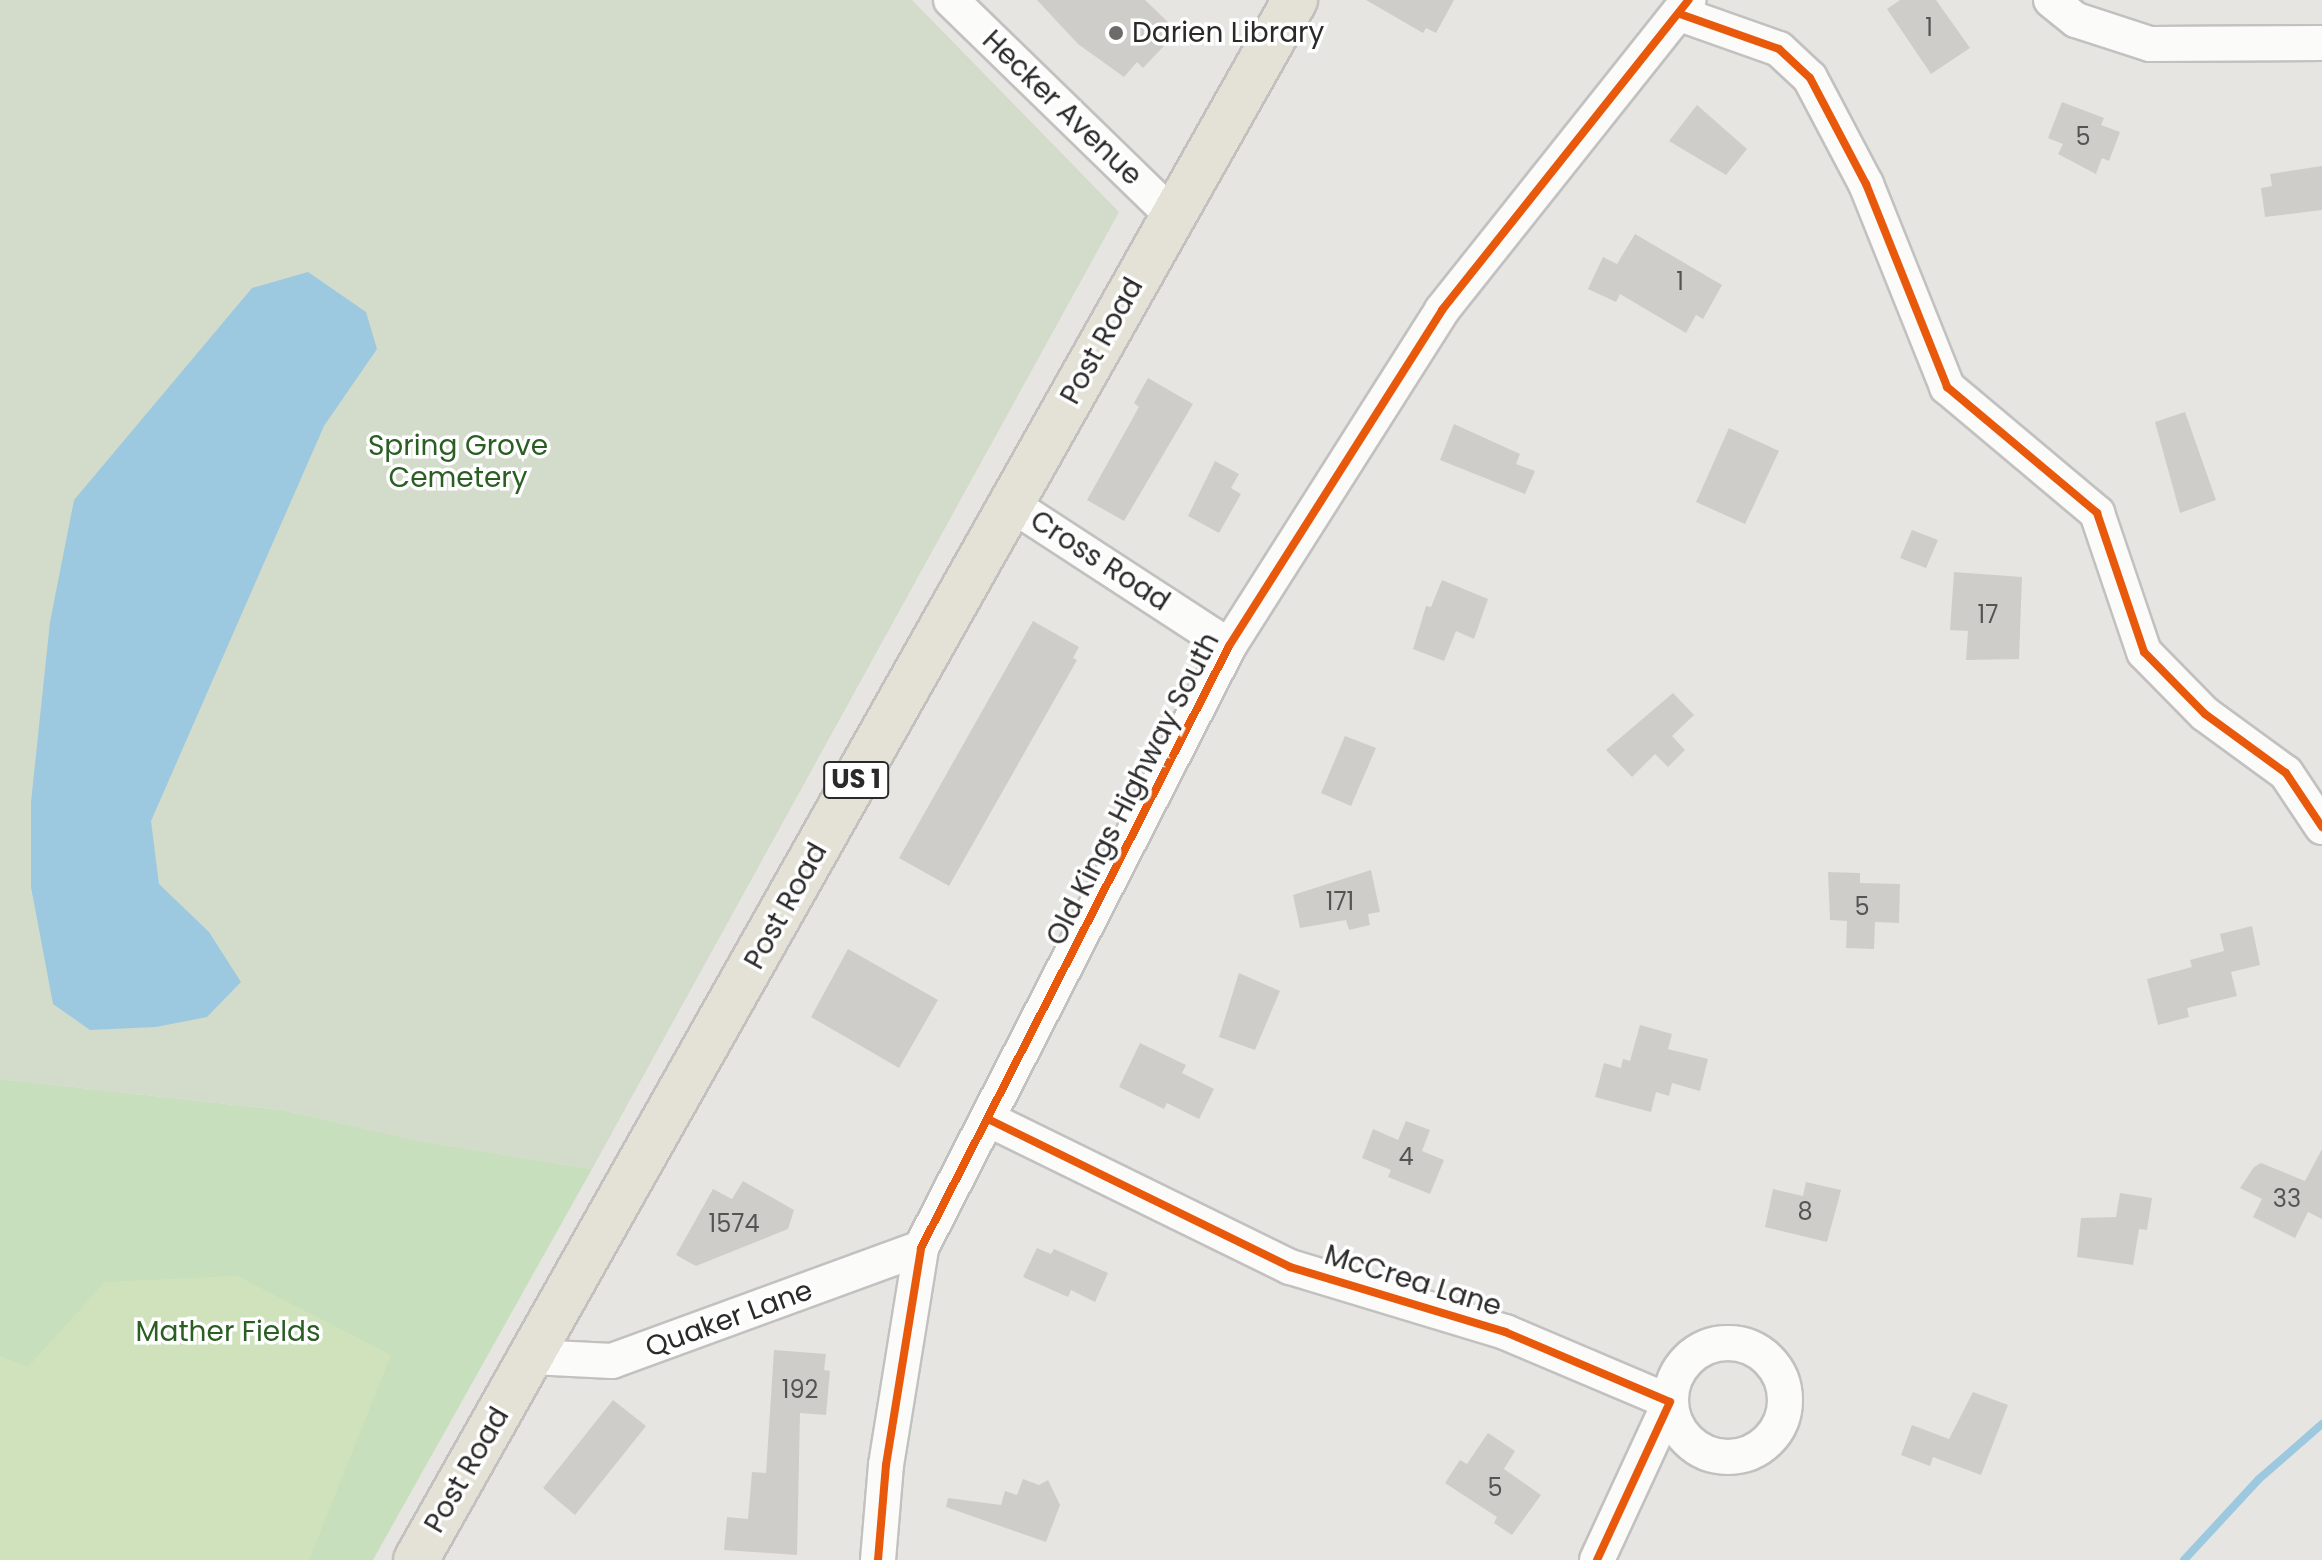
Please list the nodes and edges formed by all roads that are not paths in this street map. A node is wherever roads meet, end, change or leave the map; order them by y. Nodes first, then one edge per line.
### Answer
1 (951, 0) edge
2 (1295, 0) edge
3 (2051, 0) edge
4 (1684, 7) edge
5 (2322, 43) edge
6 (1173, 216) junction
7 (1011, 504) junction
8 (1229, 646) junction
9 (2322, 827) edge
10 (990, 1120) junction
11 (921, 1248) junction
12 (532, 1357) junction
13 (416, 1560) edge
14 (878, 1560) edge
15 (1597, 1560) edge

1 - 6 street, Hecker Avenue
2 - 6 main road, Post Road / US 1
3 - 5 street
4 - 8 street, Old Kings Highway South
4 - 9 street
6 - 7 main road, Post Road / US 1
7 - 8 street, Cross Road
7 - 12 main road, Post Road / US 1
8 - 10 street, Old Kings Highway South
10 - 11 street, Old Kings Highway South
10 - 15 street, McCrea Lane
11 - 12 street, Quaker Lane
11 - 14 street, Old Kings Highway South
12 - 13 main road, Post Road / US 1

